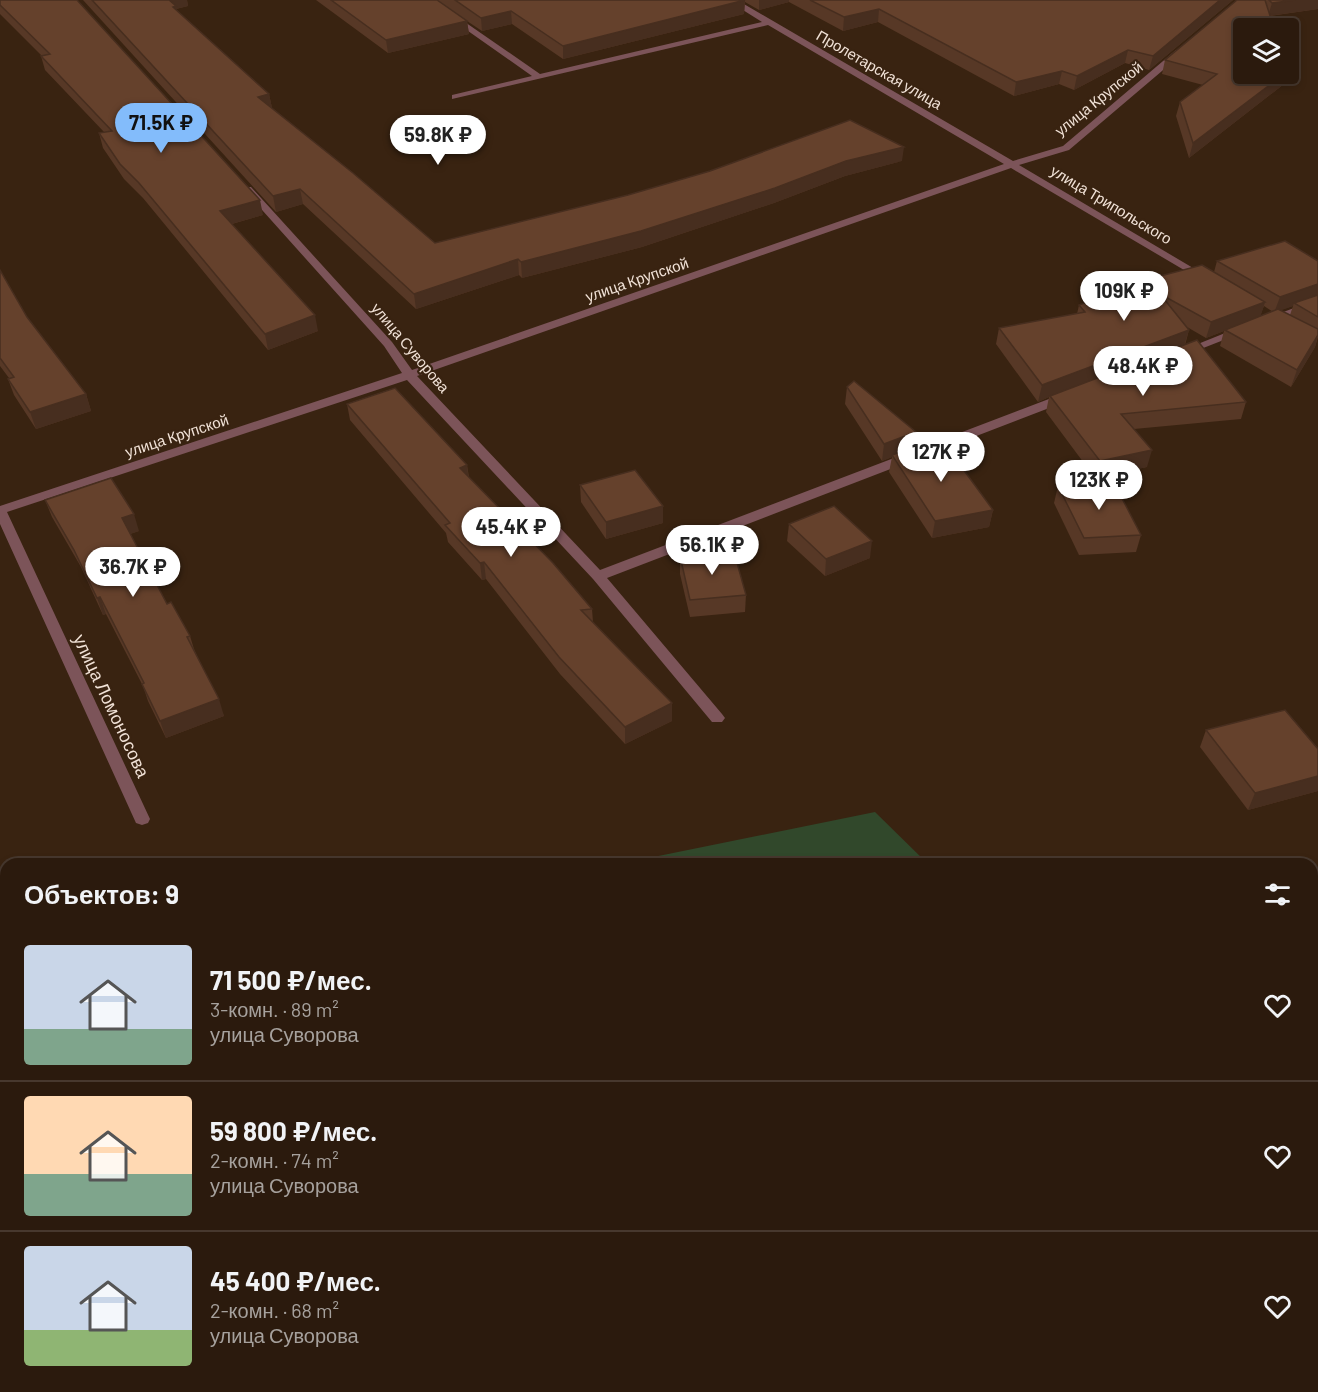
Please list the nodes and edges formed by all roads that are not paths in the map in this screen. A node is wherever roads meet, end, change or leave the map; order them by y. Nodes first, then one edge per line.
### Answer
1 (428, 0) edge
2 (731, 0) edge
3 (770, 22) junction
4 (1189, 44) edge
5 (539, 77) junction
6 (455, 97) dead end
7 (1013, 164) junction
8 (236, 176) edge
9 (1212, 283) edge
10 (1318, 302) edge
11 (1261, 320) junction
12 (1290, 328) edge
13 (1173, 356) edge
14 (409, 375) junction
15 (1073, 394) edge
16 (0, 510) edge
17 (598, 576) junction
18 (717, 718) dead end
19 (142, 819) dead end

1 - 5 street
2 - 3 street, Пролетарская улица
3 - 5 street
3 - 7 street, Пролетарская улица
4 - 7 street, улица Крупской
5 - 6 street
7 - 9 street, улица Трипольского
7 - 14 street, улица Крупской
8 - 14 street, улица Суворова
10 - 11 street
11 - 12 street
11 - 13 street
14 - 16 street, улица Крупской
14 - 17 street, улица Суворова
15 - 17 street
16 - 19 street, улица Ломоносова
17 - 18 street, улица Суворова

